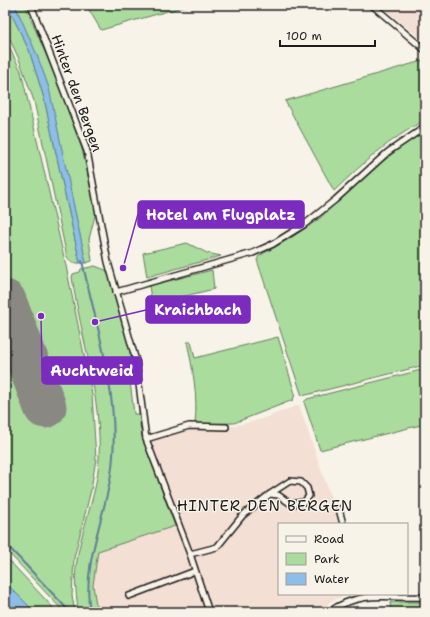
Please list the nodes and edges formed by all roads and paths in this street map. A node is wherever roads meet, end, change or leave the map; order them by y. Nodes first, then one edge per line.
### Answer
1 (31, 5) edge
2 (372, 5) edge
3 (425, 50) edge
4 (425, 128) edge
5 (116, 292) junction
6 (226, 426) dead end
7 (146, 439) junction
8 (270, 494) junction
9 (339, 510) dead end
10 (343, 523) edge
11 (190, 554) junction
12 (195, 571) junction
13 (365, 595) edge
14 (129, 596) dead end
15 (425, 597) edge
16 (209, 612) edge
17 (329, 612) edge

1 - 5 street, Hinter den Bergen
2 - 3 street
4 - 5 street
5 - 7 street, Hinter den Bergen
6 - 7 street
7 - 11 street, Hinter den Bergen
8 - 8 street
8 - 11 street
9 - 10 street
11 - 12 street, Hinter den Bergen
12 - 14 street
12 - 16 street, Hinter den Bergen
13 - 15 street
13 - 17 street

